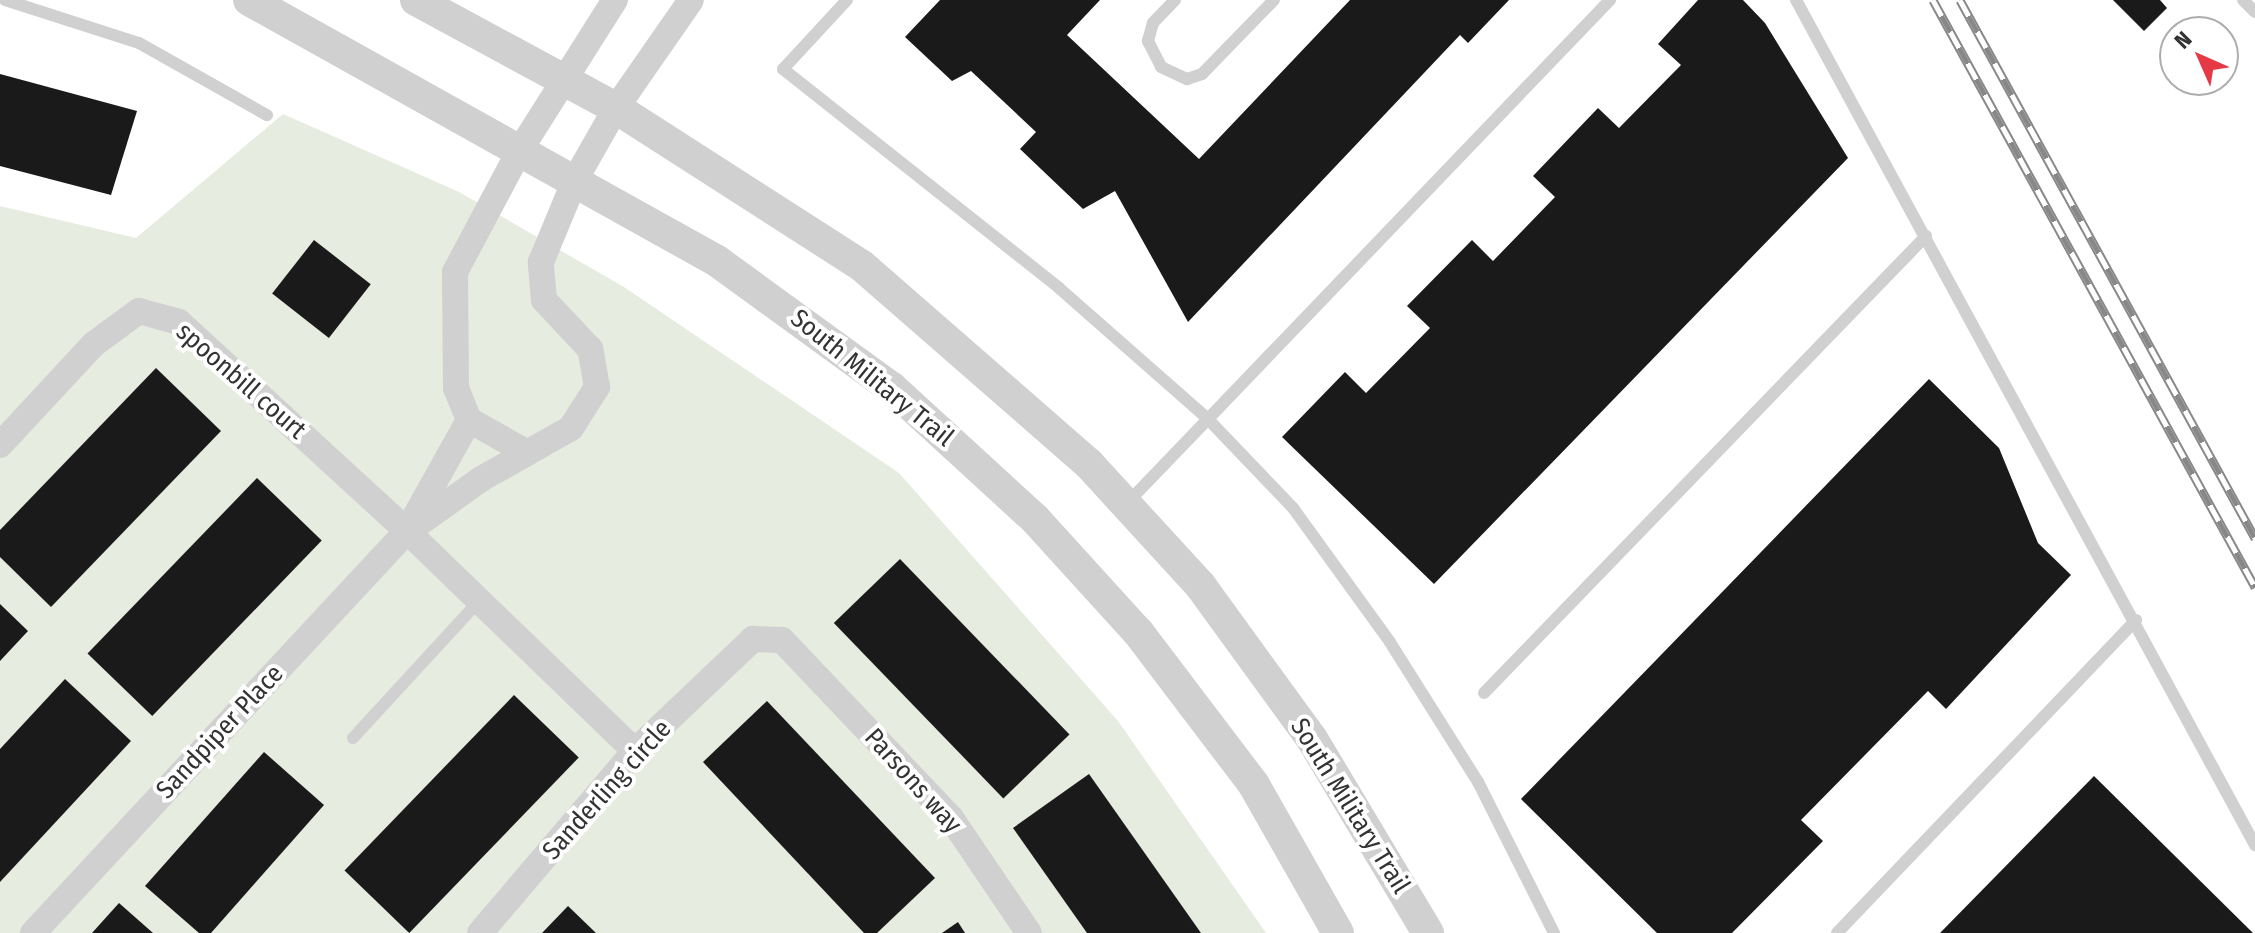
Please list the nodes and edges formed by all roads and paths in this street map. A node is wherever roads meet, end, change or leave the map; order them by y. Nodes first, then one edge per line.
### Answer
1 (5, 0) edge
2 (249, 0) edge
3 (416, 0) edge
4 (615, 0) edge
5 (691, 0) edge
6 (847, 0) edge
7 (1175, 0) edge
8 (1274, 0) edge
9 (1610, 0) edge
10 (1796, 0) edge
11 (2243, 0) edge
12 (2255, 12) edge
13 (563, 80) junction
14 (616, 108) junction
15 (267, 115) dead end
16 (520, 150) junction
17 (575, 180) junction
18 (1926, 236) junction
19 (1208, 419) junction
20 (469, 420) junction
21 (0, 445) edge
22 (526, 452) junction
23 (1126, 504) junction
24 (407, 531) junction
25 (479, 601) junction
26 (2136, 620) junction
27 (782, 640) joint
28 (1484, 693) dead end
29 (353, 738) dead end
30 (635, 751) junction
31 (2255, 845) edge
32 (33, 933) edge
33 (480, 933) edge
34 (1029, 933) edge
35 (1338, 933) edge
36 (1428, 933) edge
37 (1554, 933) edge
38 (1837, 933) edge

1 - 15 lane
2 - 16 street, South Military Trail
3 - 13 street, South Military Trail
4 - 13 street
5 - 14 street, Sandpiper Place
6 - 19 lane
7 - 8 lane
9 - 19 lane
10 - 18 lane
11 - 12 lane
13 - 14 street, South Military Trail
13 - 16 street
14 - 17 street, Sandpiper Place
14 - 23 street, South Military Trail
16 - 17 street, South Military Trail
16 - 20 street
17 - 22 street, Sandpiper Place
17 - 35 street, South Military Trail
18 - 26 lane
18 - 28 lane
19 - 23 lane
19 - 37 lane
20 - 22 street
20 - 24 street, Sandpiper Place
21 - 24 street, spoonbill court
22 - 24 street, Sandpiper Place
23 - 36 street, South Military Trail
24 - 25 street
24 - 32 street, Sandpiper Place
25 - 29 lane
25 - 30 street
26 - 31 lane
26 - 38 lane
27 - 30 street, Sanderling circle
27 - 34 street, Parsons way
30 - 33 street, Sanderling circle

